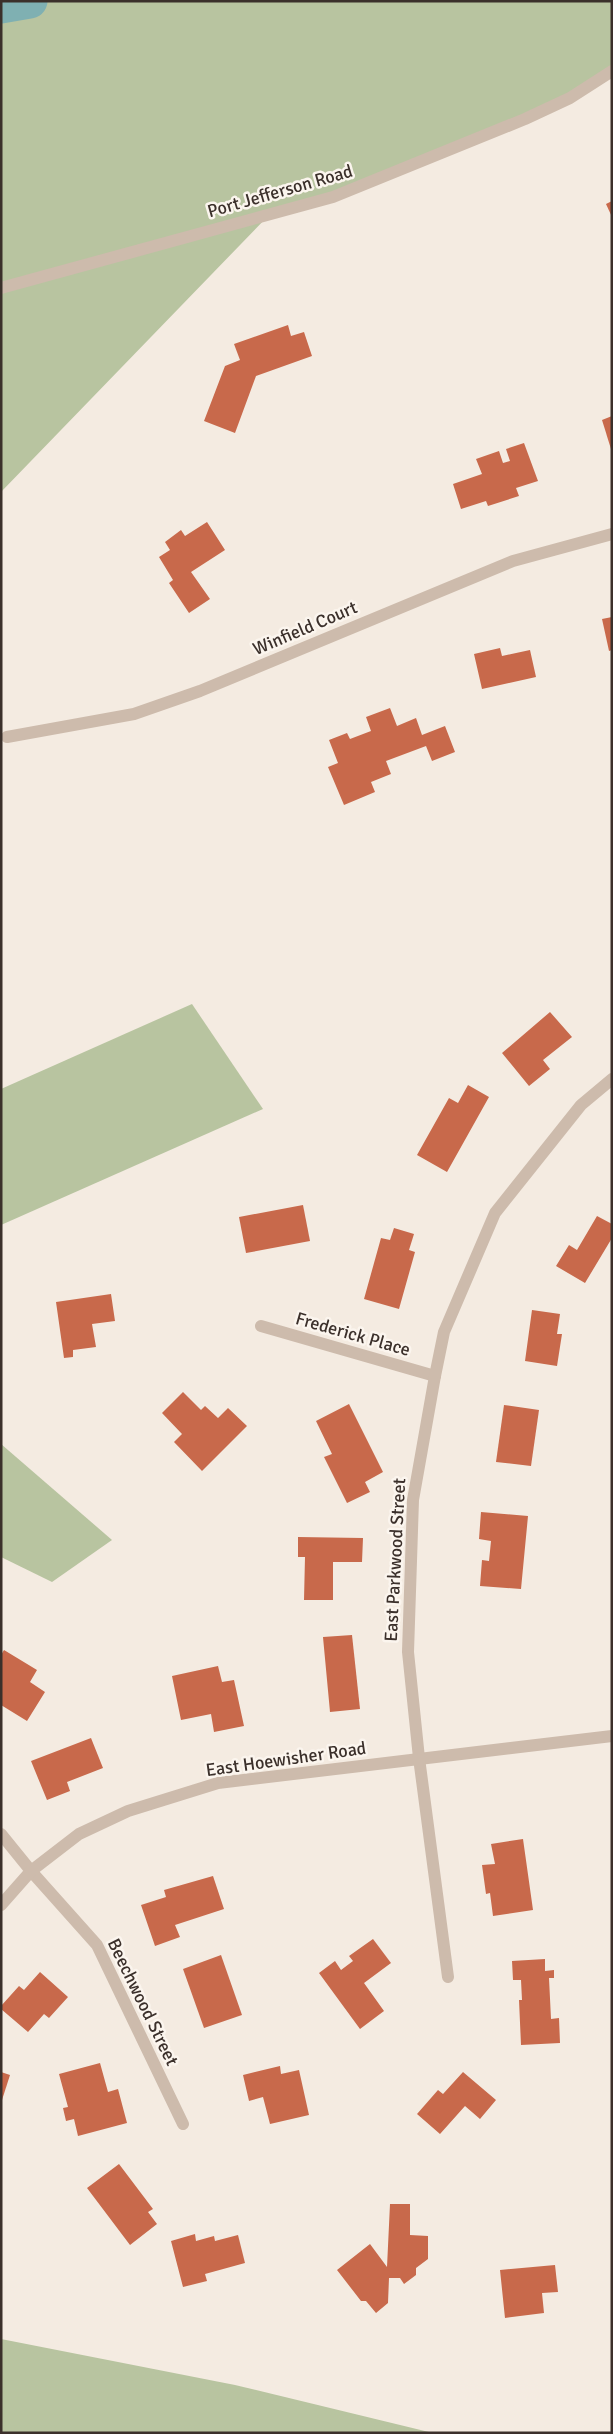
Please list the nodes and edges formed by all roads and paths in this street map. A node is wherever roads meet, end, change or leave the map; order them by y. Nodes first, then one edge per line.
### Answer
1 (612, 71) edge
2 (1, 288) edge
3 (612, 534) edge
4 (7, 737) dead end
5 (612, 1079) edge
6 (261, 1326) dead end
7 (435, 1376) junction
8 (612, 1736) edge
9 (419, 1758) junction
10 (1, 1834) edge
11 (30, 1871) junction
12 (1, 1905) edge
13 (448, 1977) dead end
14 (183, 2124) dead end

1 - 2 street, Port Jefferson Road
3 - 4 street, Winfield Court
5 - 7 street, East Parkwood Street
6 - 7 street, Frederick Place
7 - 9 street, East Parkwood Street
8 - 9 street, East Hoewisher Road
9 - 11 street, East Hoewisher Road
9 - 13 street, East Parkwood Street
10 - 11 street, Beechwood Street
11 - 12 street, East Hoewisher Road
11 - 14 street, Beechwood Street

